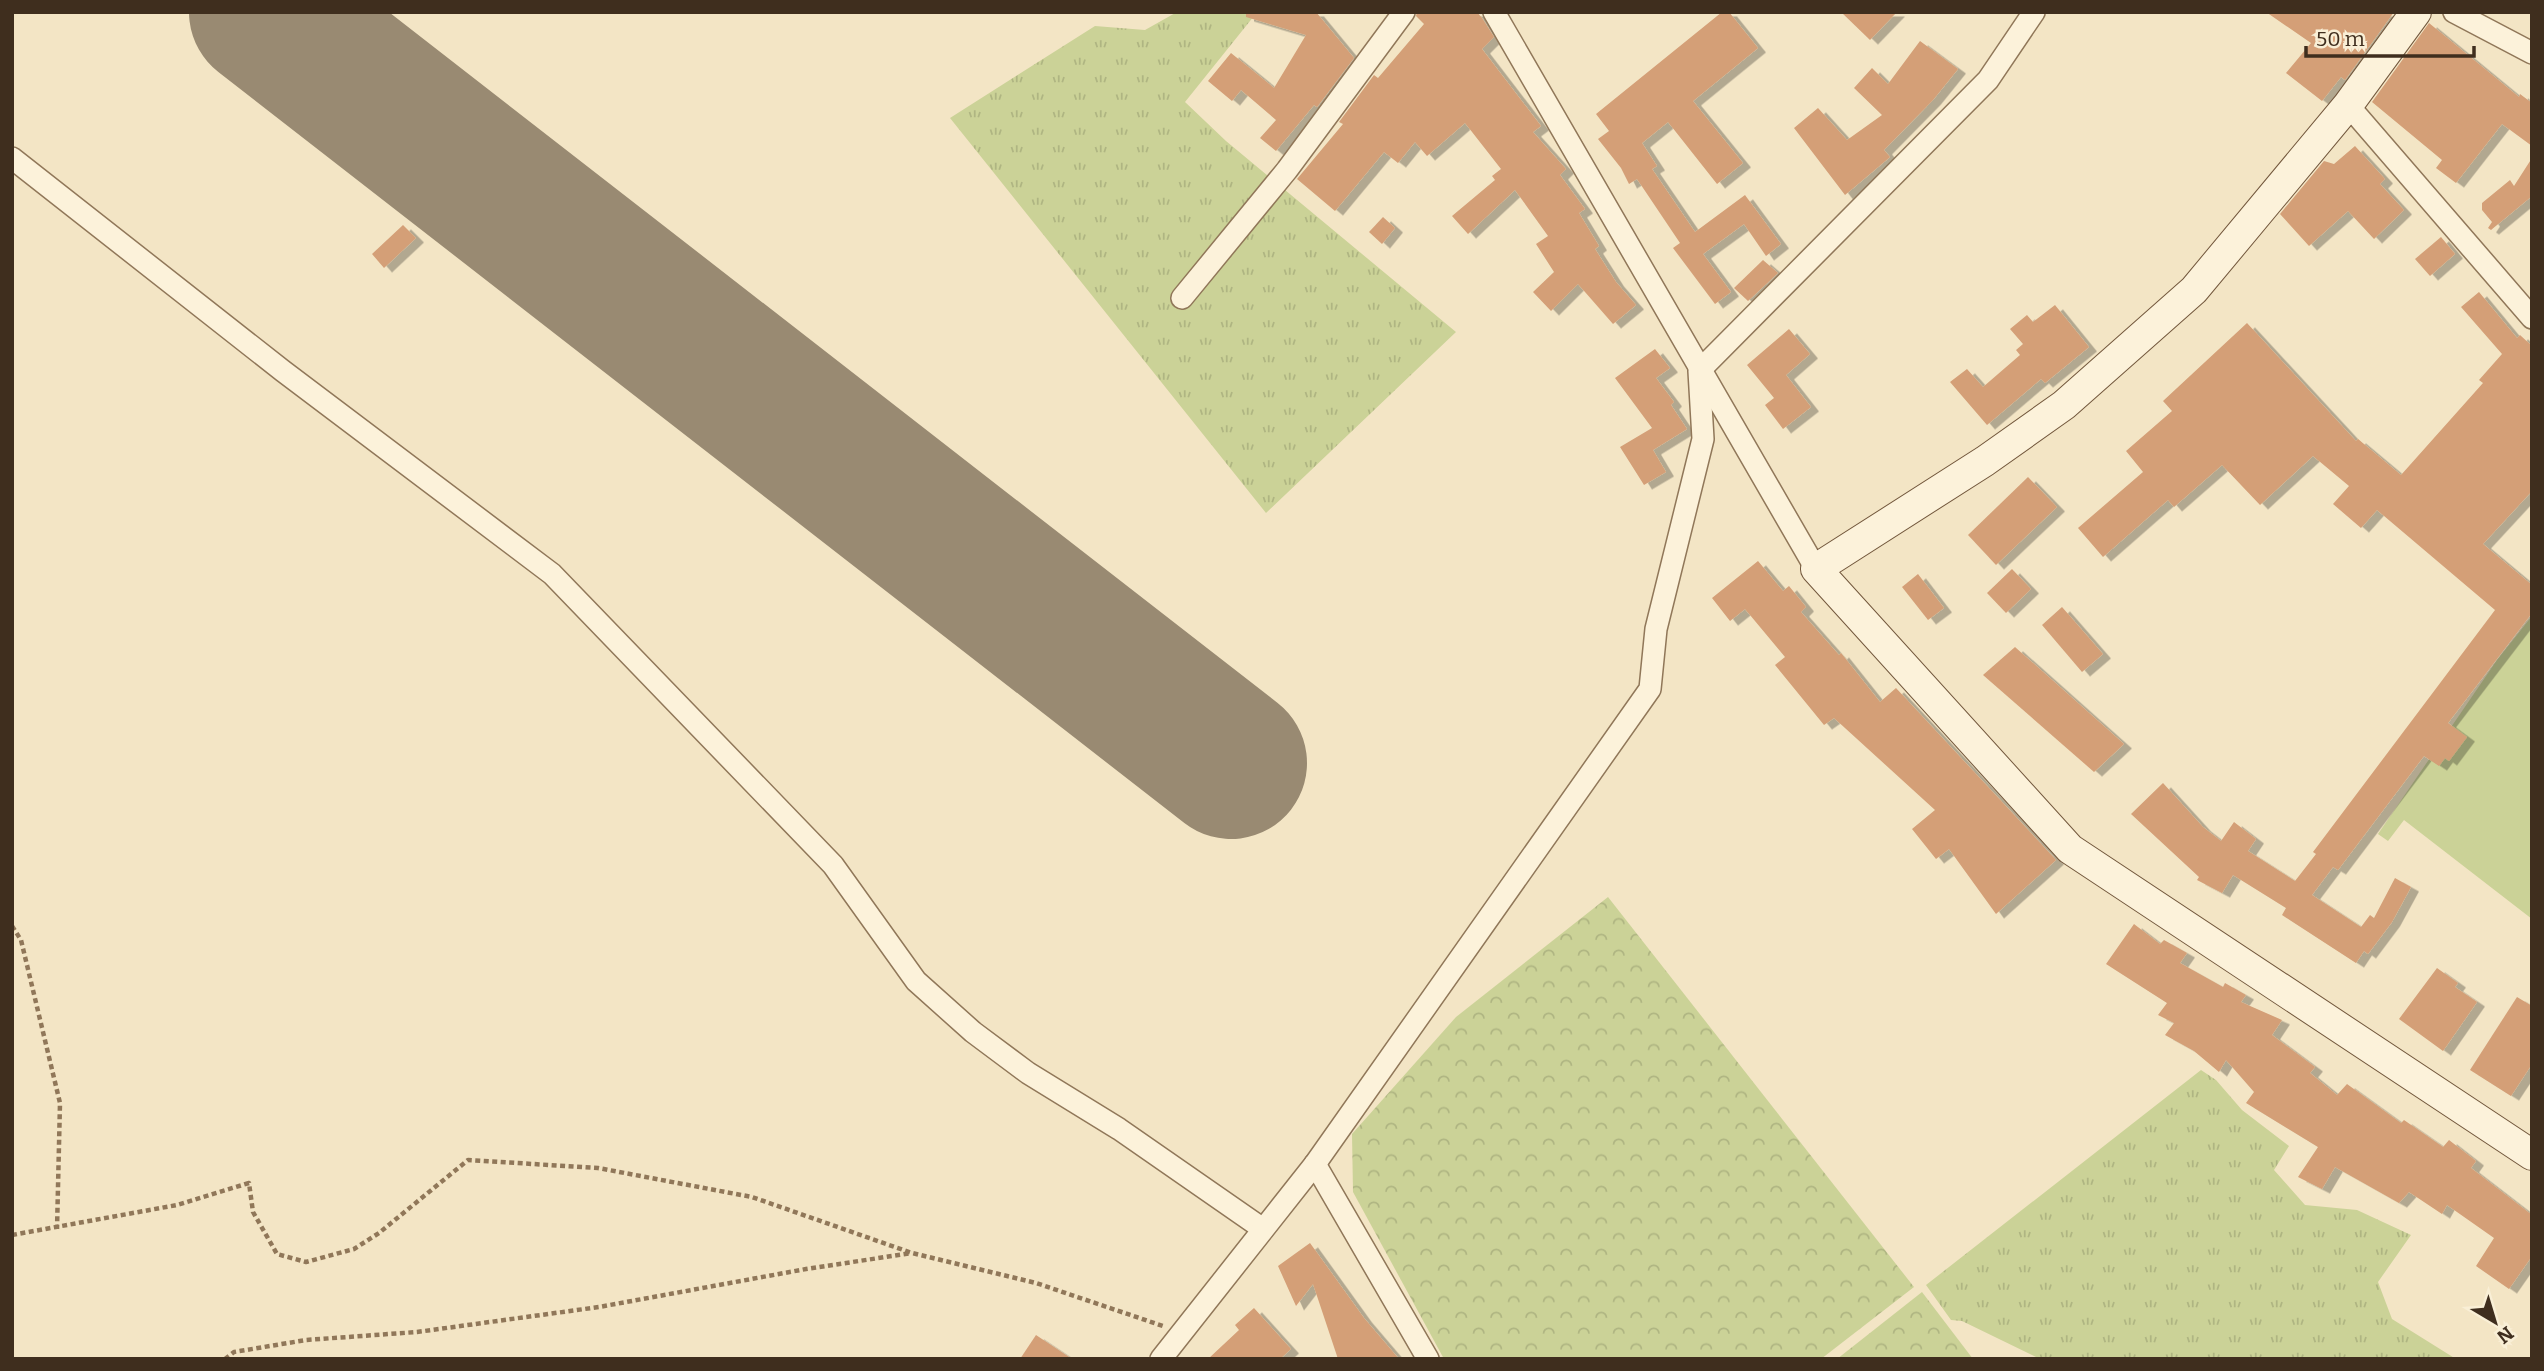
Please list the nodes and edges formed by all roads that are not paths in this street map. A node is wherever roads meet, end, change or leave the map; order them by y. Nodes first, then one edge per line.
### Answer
1 (1404, 12) edge
2 (1494, 12) edge
3 (2034, 12) edge
4 (2416, 12) edge
5 (2454, 12) edge
6 (2532, 53) edge
7 (2348, 105) junction
8 (12, 158) edge
9 (1182, 298) dead end
10 (2532, 318) edge
11 (1699, 371) junction
12 (1816, 569) junction
13 (2532, 1155) edge
14 (1315, 1164) junction
15 (1263, 1229) junction
16 (1161, 1359) edge
17 (1428, 1359) edge

1 - 9 street
2 - 11 street
3 - 11 street
4 - 7 street
5 - 6 street
7 - 10 street
7 - 12 street
8 - 15 street
11 - 12 street
11 - 14 street
12 - 13 street
14 - 15 street
14 - 17 street
15 - 16 street

